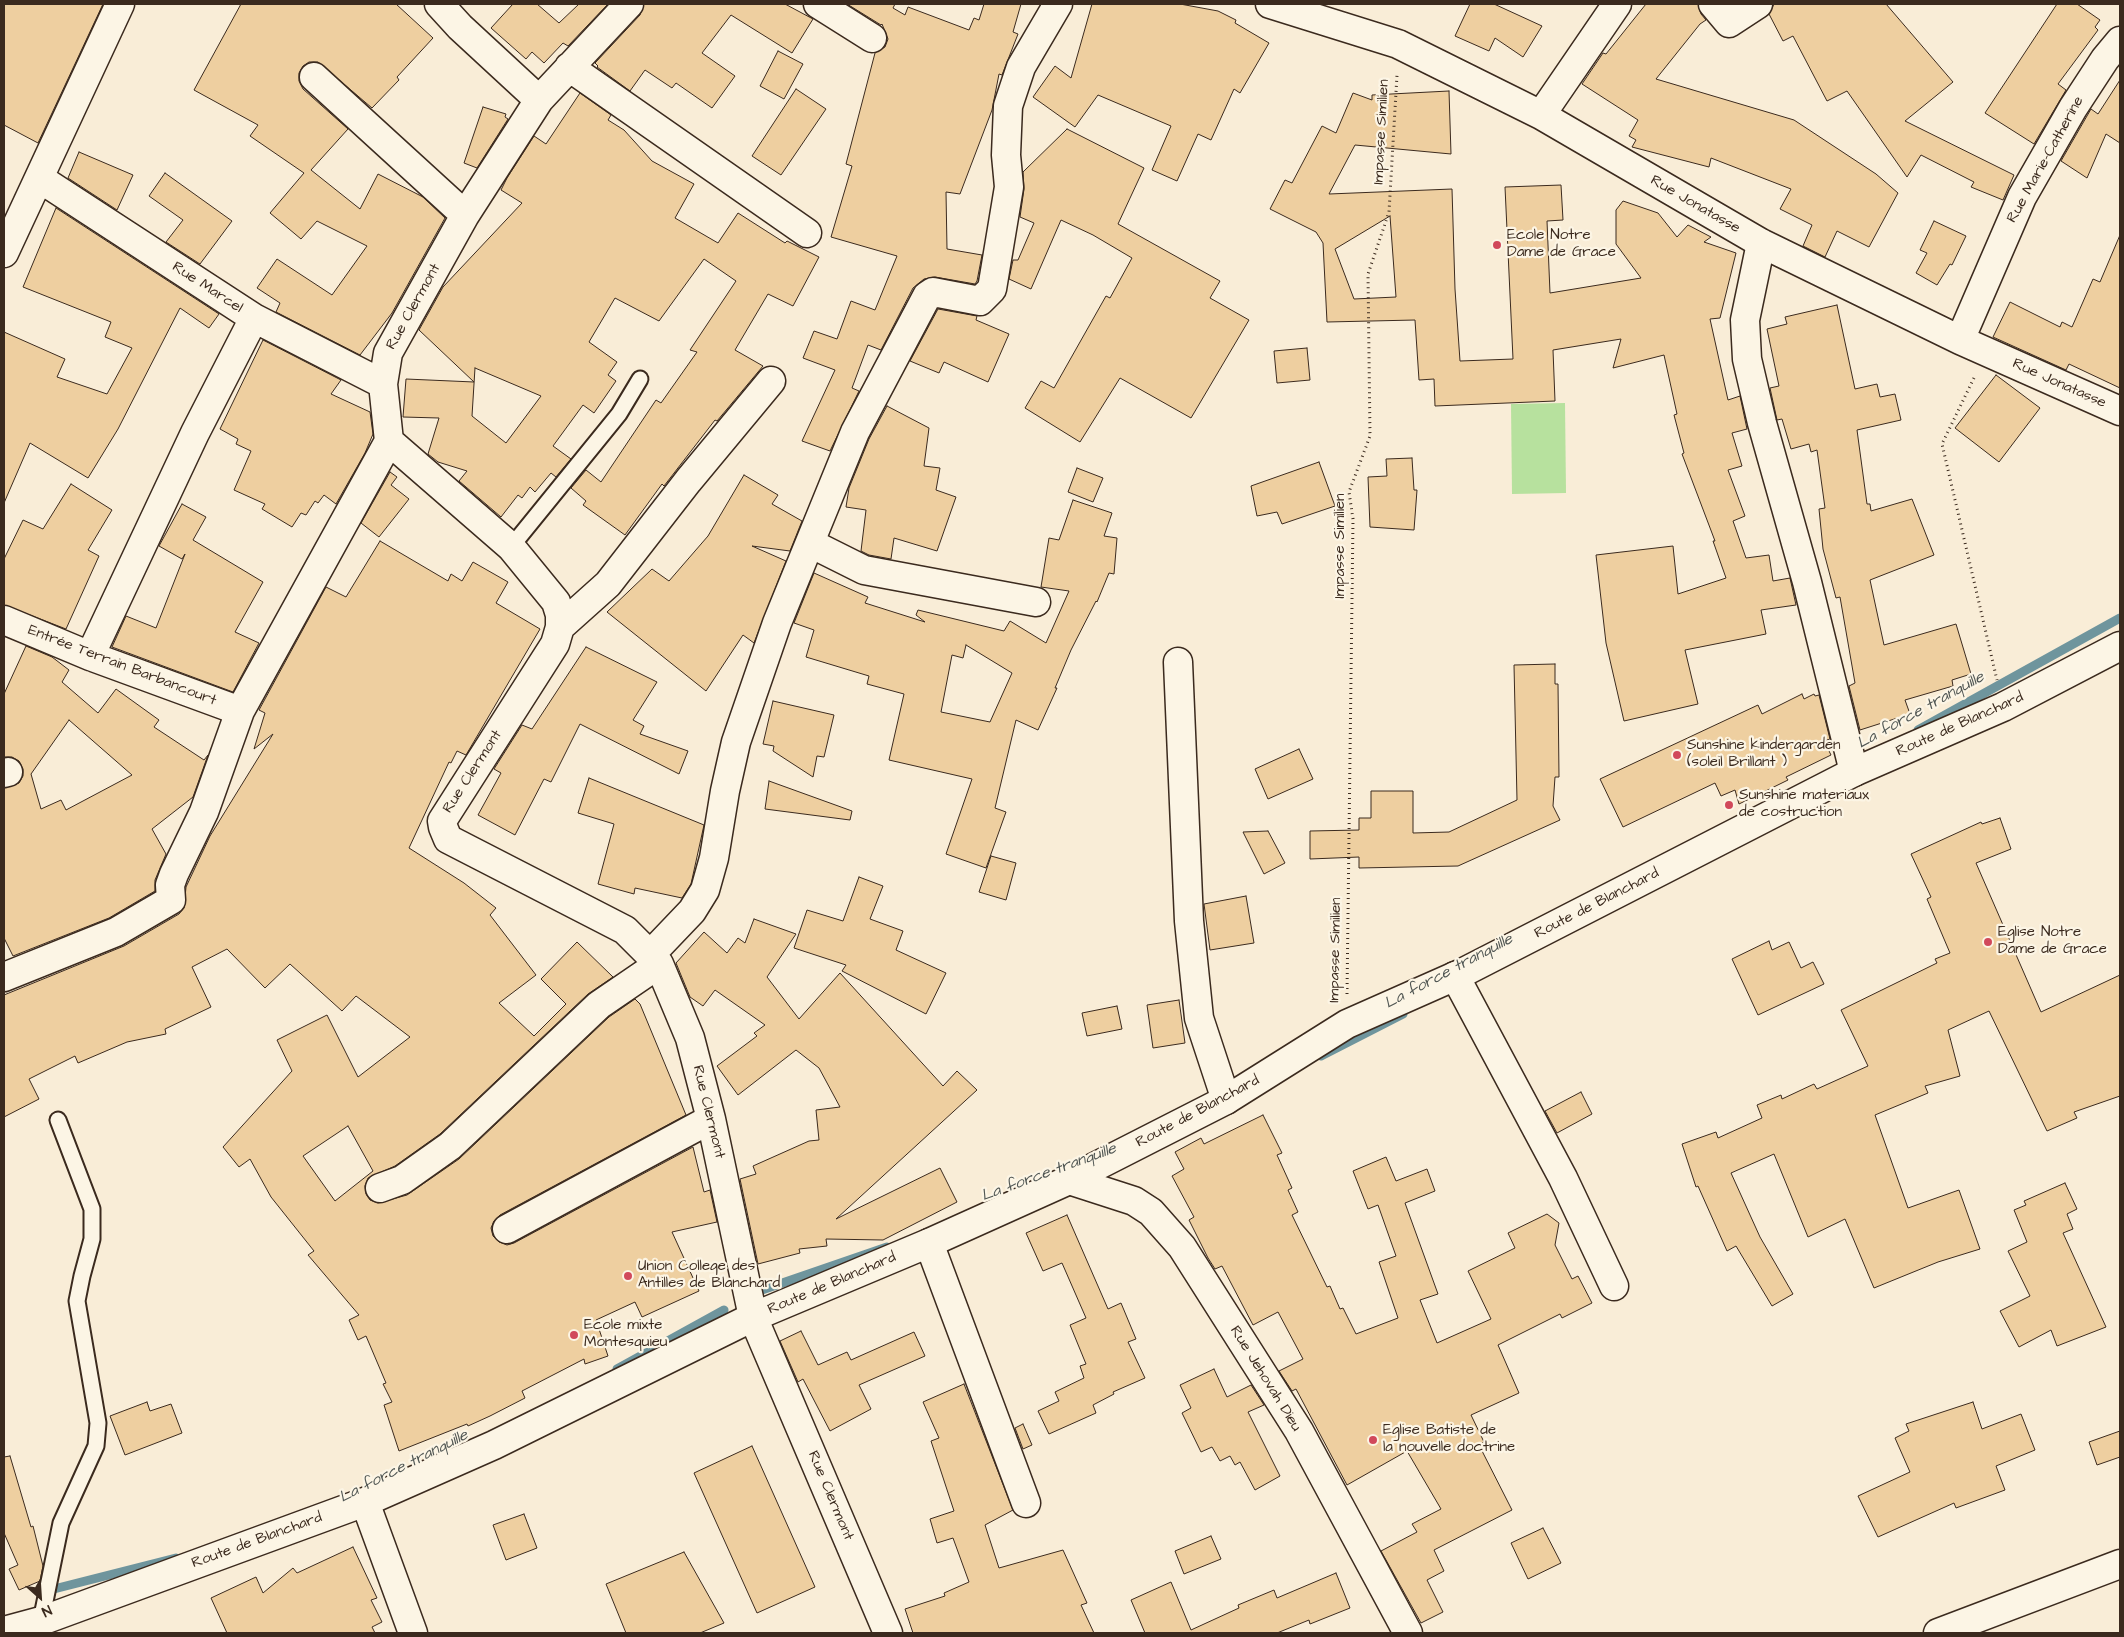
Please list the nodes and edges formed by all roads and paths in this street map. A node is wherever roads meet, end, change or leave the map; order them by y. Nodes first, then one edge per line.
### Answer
1 (120, 4) edge
2 (439, 4) edge
3 (630, 4) edge
4 (818, 4) edge
5 (1058, 4) edge
6 (1270, 4) edge
7 (1617, 4) edge
8 (1714, 4) edge
9 (1758, 4) edge
10 (872, 38) dead end
11 (2120, 41) edge
12 (1398, 44) junction
13 (569, 67) junction
14 (314, 78) dead end
15 (539, 100) junction
16 (1541, 115) junction
17 (39, 178) junction
18 (465, 215) junction
19 (807, 233) dead end
20 (1761, 243) junction
21 (4, 253) edge
22 (254, 318) junction
23 (1960, 340) junction
24 (1994, 355) junction
25 (640, 379) dead end
26 (771, 380) dead end
27 (383, 384) junction
28 (2120, 411) edge
29 (389, 441) junction
30 (810, 543) junction
31 (512, 547) junction
32 (1036, 602) dead end
33 (4, 620) edge
34 (560, 627) junction
35 (2120, 646) edge
36 (90, 656) junction
37 (1178, 662) dead end
38 (2003, 707) junction
39 (240, 711) junction
40 (1854, 772) junction
41 (655, 959) junction
42 (4, 976) edge
43 (1455, 976) junction
44 (1347, 1024) junction
45 (1226, 1100) junction
46 (711, 1119) junction
47 (58, 1120) dead end
48 (1068, 1180) junction
49 (380, 1188) dead end
50 (507, 1228) dead end
51 (929, 1243) junction
52 (1614, 1286) dead end
53 (753, 1318) junction
54 (365, 1502) junction
55 (1026, 1503) dead end
56 (2120, 1564) edge
57 (43, 1627) edge
58 (4, 1631) edge
59 (413, 1633) edge
60 (888, 1633) edge
61 (1408, 1633) edge
62 (1938, 1633) edge

1 - 17 street
2 - 15 street
3 - 13 street, Rue Clermont
4 - 10 street
5 - 30 street
6 - 12 street, Rue Jonatasse
7 - 16 street
8 - 9 street
11 - 23 street, Rue Marie-Catherine
12 - 16 street, Rue Jonatasse
12 - 44 path, Impasse Similien
13 - 15 street, Rue Clermont
13 - 19 street
14 - 18 street
15 - 18 street, Rue Clermont
16 - 20 street, Rue Jonatasse
17 - 21 street
17 - 22 street, Rue Marcel
18 - 27 street, Rue Clermont
20 - 23 street, Rue Jonatasse
20 - 40 street
22 - 27 street, Rue Marcel
22 - 36 street
23 - 24 street, Rue Jonatasse
24 - 28 street, Rue Jonatasse
24 - 38 path
25 - 31 lane
26 - 34 street
27 - 29 street, Rue Clermont
29 - 31 street
29 - 39 street
30 - 32 street
30 - 41 street
31 - 34 street
33 - 36 street, Entrée Terrain Barbancourt
34 - 41 street, Rue Clermont
35 - 38 street, Route de Blanchard
36 - 39 street, Entrée Terrain Barbancourt
37 - 45 street
38 - 40 street, Route de Blanchard
39 - 42 street
40 - 43 street, Route de Blanchard
41 - 46 street, Rue Clermont
41 - 49 street
43 - 44 street, Route de Blanchard
43 - 52 street
44 - 45 street, Route de Blanchard
45 - 48 street, Route de Blanchard
46 - 50 street
46 - 53 street, Rue Clermont
47 - 57 lane
48 - 51 street, Route de Blanchard
48 - 61 street, Rue Jehovah Dieu
51 - 53 street, Route de Blanchard
51 - 55 street
53 - 54 street, Route de Blanchard
53 - 60 street, Rue Clermont
54 - 57 street, Route de Blanchard
54 - 59 street
56 - 62 street
57 - 58 street, Route de Blanchard

